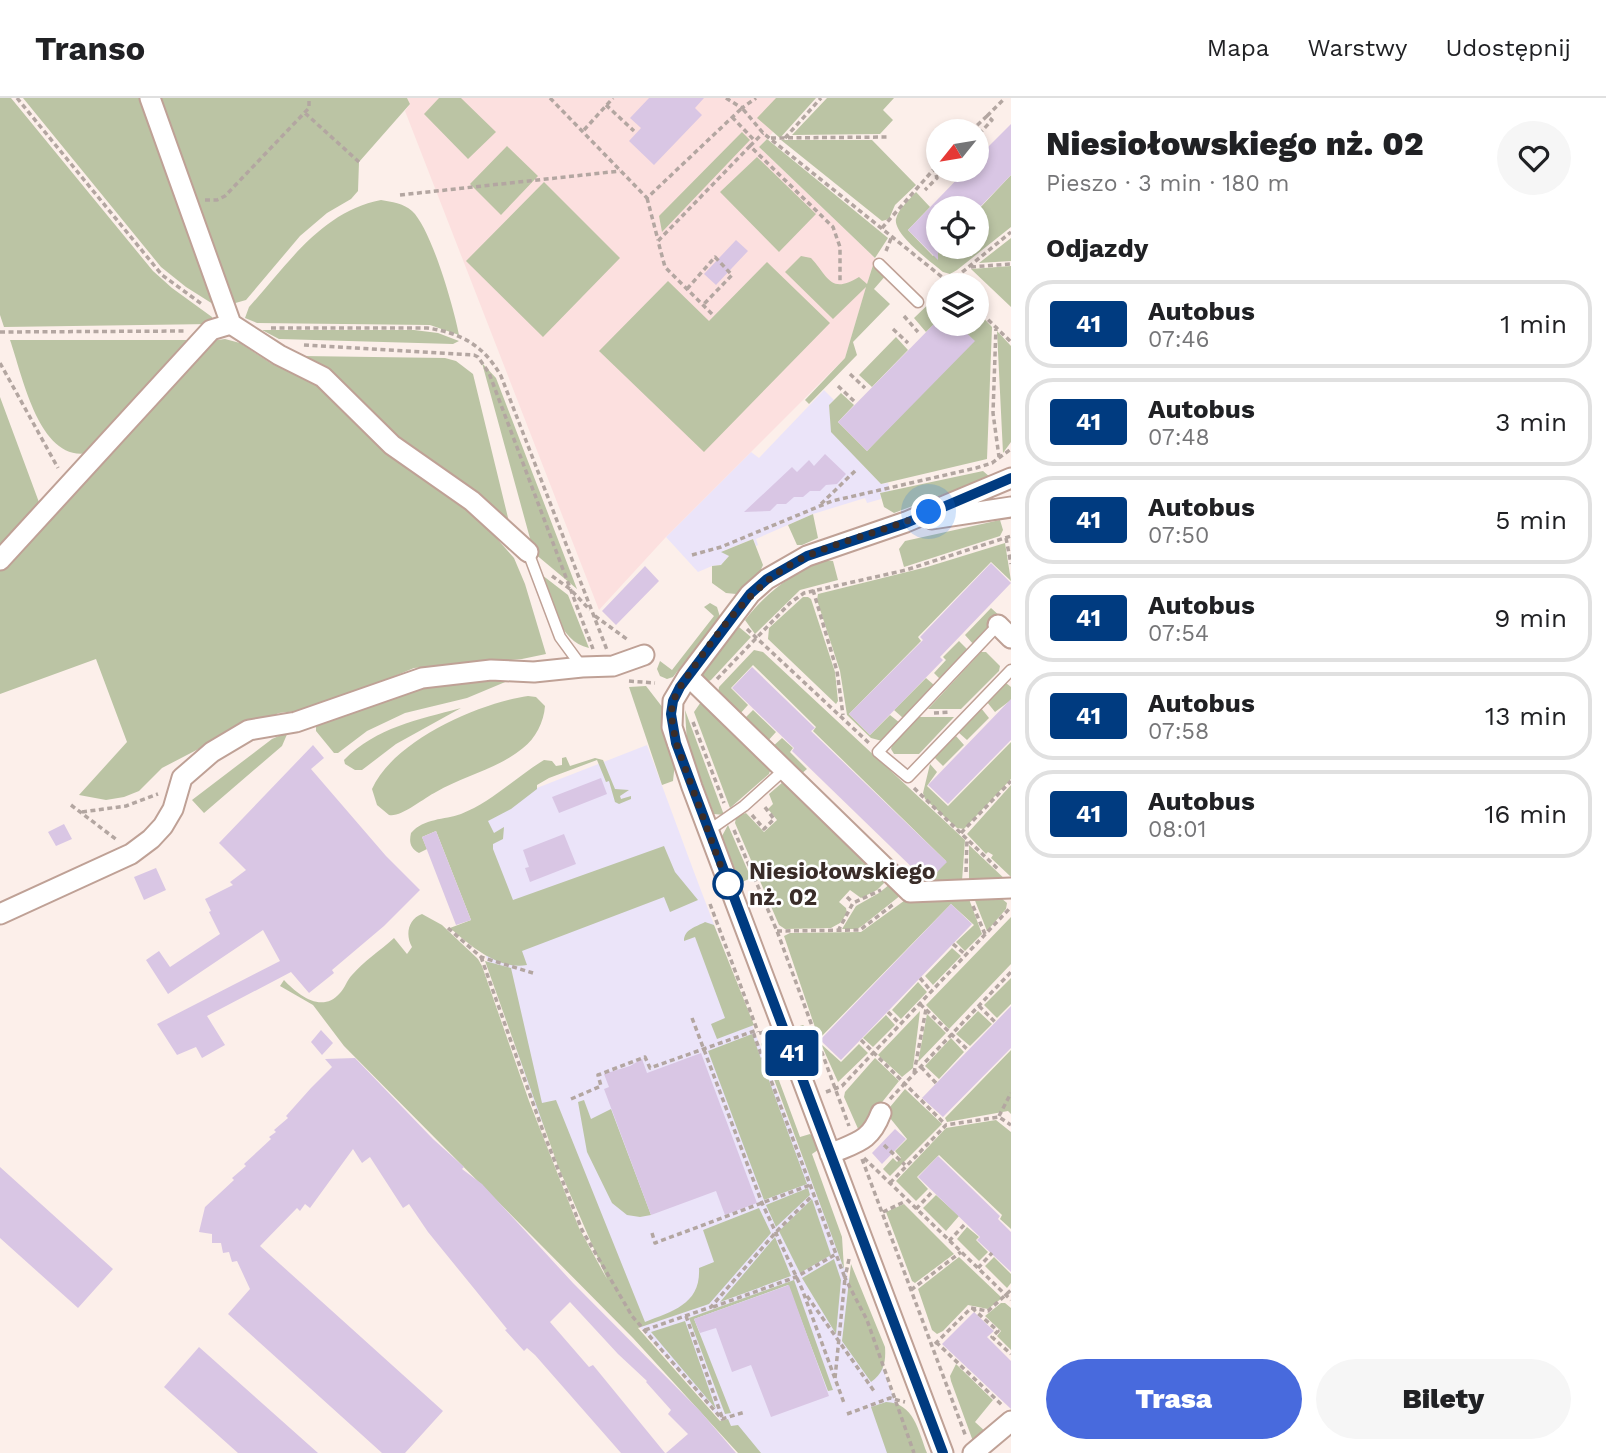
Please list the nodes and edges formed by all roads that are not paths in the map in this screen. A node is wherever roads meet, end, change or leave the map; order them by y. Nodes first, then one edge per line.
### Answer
1 (150, 98) edge
2 (879, 264) dead end
3 (918, 302) dead end
4 (231, 324) junction
5 (1006, 478) edge
6 (1009, 507) edge
7 (906, 523) junction
8 (528, 552) joint
9 (0, 560) edge
10 (1004, 631) edge
11 (645, 655) road end
12 (582, 667) junction
13 (1011, 670) edge
14 (688, 676) junction
15 (784, 770) junction
16 (708, 831) junction
17 (1007, 881) edge
18 (0, 914) edge
19 (881, 1113) road end
20 (830, 1154) junction
21 (1009, 1415) edge
22 (971, 1447) edge
23 (943, 1453) edge

1 - 4 street
2 - 3 lane
4 - 8 street
4 - 9 street
5 - 7 street
6 - 7 street
7 - 14 street
8 - 12 lane
10 - 13 lane
11 - 12 street
12 - 18 street
14 - 15 street
14 - 16 street
15 - 16 lane
15 - 17 street
16 - 20 street
19 - 20 street
20 - 23 street
21 - 22 street

